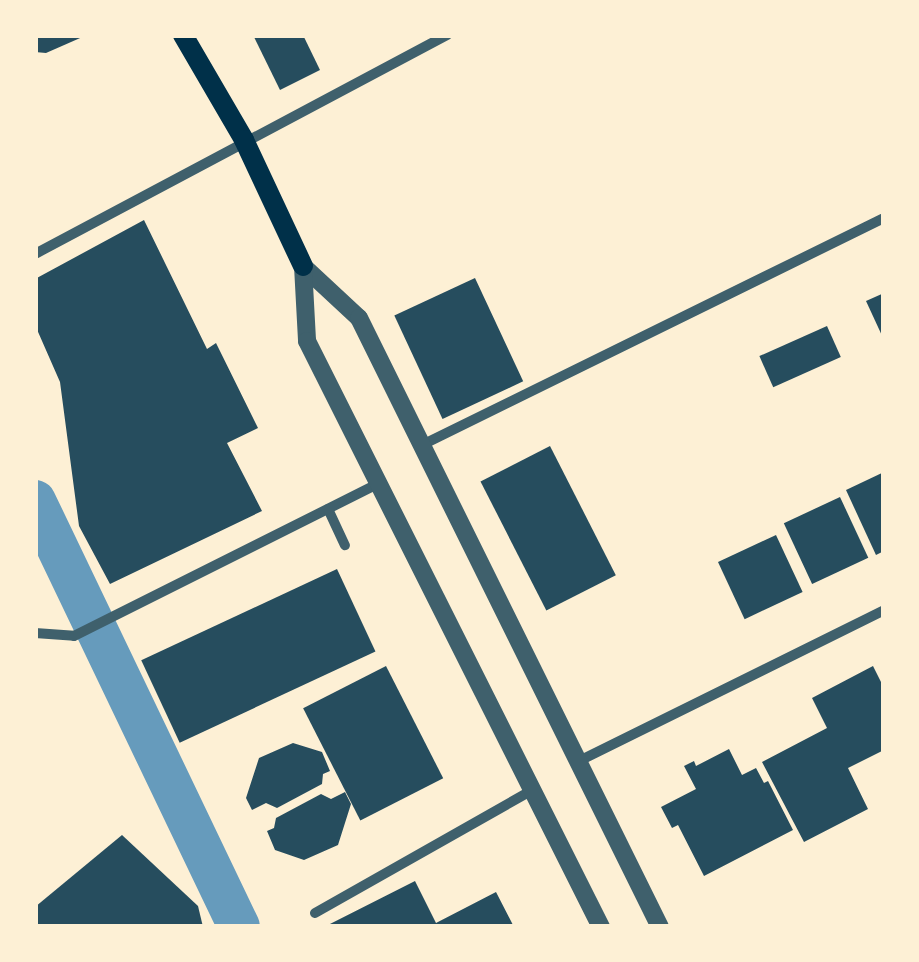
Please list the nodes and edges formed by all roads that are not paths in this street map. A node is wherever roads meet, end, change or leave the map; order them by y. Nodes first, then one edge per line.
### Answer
1 (183, 35) edge
2 (447, 35) edge
3 (244, 140) junction
4 (884, 218) edge
5 (35, 254) edge
6 (303, 266) junction
7 (424, 444) junction
8 (379, 484) junction
9 (328, 509) junction
10 (345, 545) dead end
11 (884, 610) edge
12 (35, 632) edge
13 (576, 762) junction
14 (532, 790) junction
15 (315, 913) dead end
16 (601, 927) edge
17 (660, 927) edge

1 - 3 main road
2 - 3 street
3 - 5 street
3 - 6 main road
4 - 7 street
6 - 7 street
6 - 8 street
7 - 13 street
8 - 9 street
8 - 14 street
9 - 10 street
9 - 12 street
11 - 13 street
13 - 17 street
14 - 15 street
14 - 16 street

